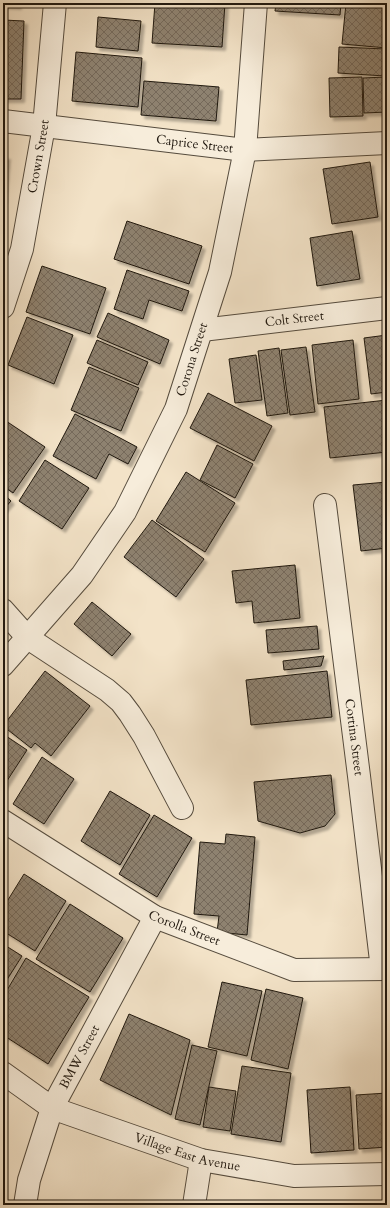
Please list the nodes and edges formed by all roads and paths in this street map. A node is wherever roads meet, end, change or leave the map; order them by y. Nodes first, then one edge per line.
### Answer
1 (55, 3) edge
2 (256, 3) edge
3 (3, 121) edge
4 (44, 126) junction
5 (387, 143) edge
6 (245, 150) junction
7 (3, 307) edge
8 (387, 308) edge
9 (202, 330) junction
10 (325, 505) dead end
11 (3, 610) edge
12 (28, 638) junction
13 (3, 665) edge
14 (182, 808) dead end
15 (3, 821) edge
16 (155, 917) junction
17 (384, 969) edge
18 (3, 1073) edge
19 (52, 1108) junction
20 (201, 1160) junction
21 (387, 1174) edge
22 (25, 1205) edge
23 (194, 1205) edge

1 - 4 street, Crown Street
2 - 6 street, Corona Street
3 - 4 street, Caprice Street
4 - 6 street, Caprice Street
4 - 7 street, Crown Street
5 - 6 street, Caprice Street
6 - 9 street, Corona Street
8 - 9 street, Colt Street
9 - 12 street, Corona Street
10 - 17 street, Cortina Street
11 - 12 street
12 - 13 street, Corona Street
12 - 14 street
15 - 16 street, Corolla Street
16 - 17 street, Corolla Street
16 - 19 street, BMW Street
18 - 19 street, Village East Avenue
19 - 20 street, Village East Avenue
19 - 22 street, BMW Street
20 - 21 street, Village East Avenue
20 - 23 street

